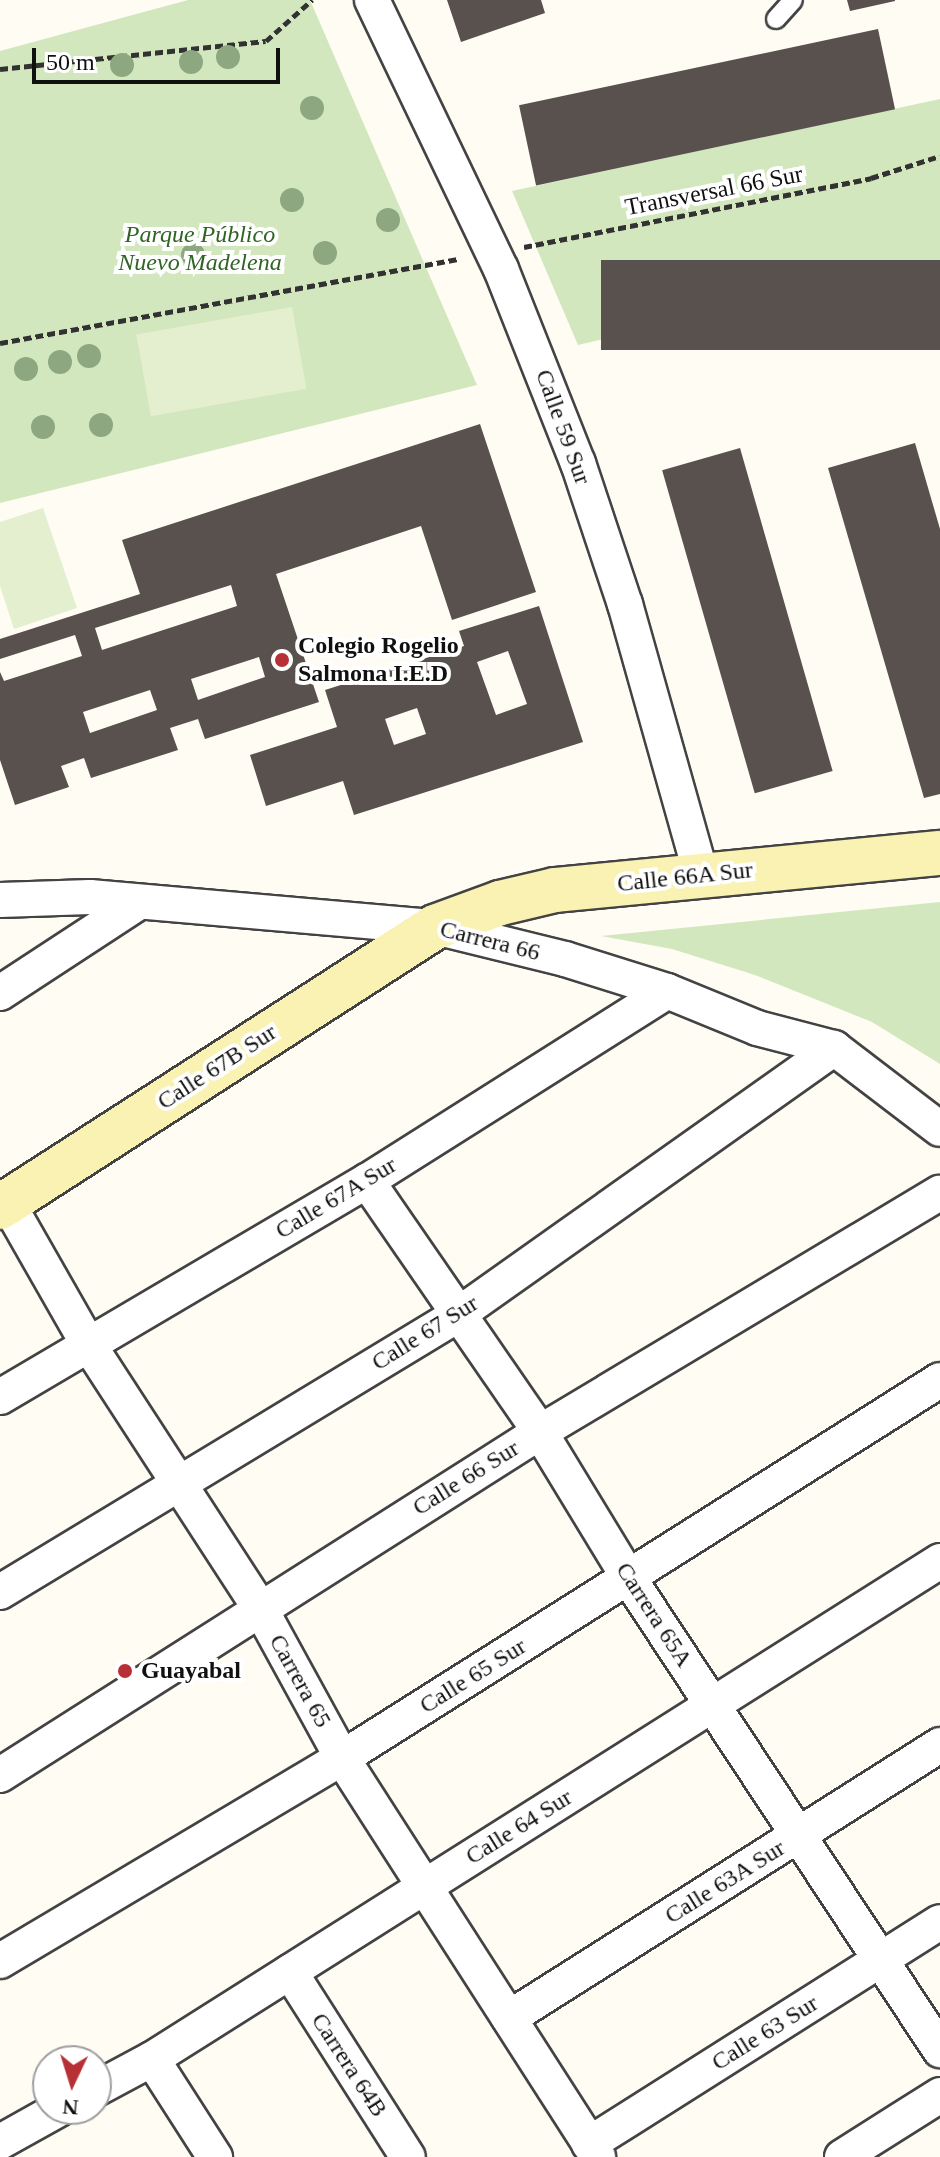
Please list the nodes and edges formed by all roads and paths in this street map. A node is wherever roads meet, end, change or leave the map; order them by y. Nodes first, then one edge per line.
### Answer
1 (312, 0) edge
2 (372, 0) edge
3 (793, 0) edge
4 (776, 19) dead end
5 (0, 69) edge
6 (940, 156) edge
7 (493, 253) junction
8 (0, 343) edge
9 (940, 853) edge
10 (701, 874) junction
11 (0, 900) edge
12 (136, 904) junction
13 (435, 927) junction
14 (667, 991) junction
15 (0, 993) edge
16 (834, 1048) junction
17 (940, 1129) edge
18 (367, 1181) junction
19 (940, 1193) edge
20 (4, 1205) edge
21 (456, 1316) junction
22 (87, 1342) junction
23 (940, 1380) edge
24 (0, 1397) edge
25 (540, 1432) junction
26 (178, 1481) junction
27 (940, 1561) edge
28 (628, 1577) junction
29 (0, 1592) edge
30 (260, 1608) junction
31 (712, 1705) junction
32 (940, 1745) edge
33 (342, 1758) junction
34 (0, 1775) edge
35 (798, 1835) junction
36 (425, 1887) junction
37 (940, 1922) edge
38 (880, 1960) junction
39 (0, 1961) edge
40 (290, 1972) junction
41 (509, 2018) junction
42 (940, 2050) edge
43 (152, 2059) junction
44 (112, 2080) edge
45 (940, 2095) edge
46 (32, 2124) edge
47 (10, 2137) edge
48 (594, 2150) edge
49 (215, 2157) edge
50 (408, 2157) edge
51 (842, 2157) edge

1 - 5 path
2 - 7 street, Calle 59 Sur
3 - 4 lane
6 - 7 path, Transversal 66 Sur
7 - 8 path, Transversal 66 Sur
7 - 10 street, Calle 59 Sur
9 - 10 street, Calle 66A Sur
10 - 13 street, Calle 66A Sur
11 - 12 street, Carrera 66
12 - 13 street, Carrera 66
12 - 15 street
13 - 14 street, Carrera 66
13 - 20 street, Calle 67B Sur
14 - 16 street, Carrera 66
14 - 18 street, Calle 67A Sur
16 - 17 street, Carrera 66
16 - 21 street, Calle 67 Sur
18 - 21 street, Carrera 65A
18 - 22 street, Calle 67A Sur
19 - 25 street, Calle 66 Sur
20 - 22 street, Carrera 65
21 - 25 street, Carrera 65A
21 - 26 street, Calle 67 Sur
22 - 24 street, Calle 67A Sur
22 - 26 street, Carrera 65
23 - 28 street, Calle 65 Sur
25 - 28 street, Carrera 65A
25 - 30 street, Calle 66 Sur
26 - 29 street, Calle 67 Sur
26 - 30 street, Carrera 65
27 - 31 street, Calle 64 Sur
28 - 31 street, Carrera 65A
28 - 33 street, Calle 65 Sur
30 - 33 street, Carrera 65
30 - 34 street, Calle 66 Sur
31 - 35 street, Carrera 65A
31 - 36 street, Calle 64 Sur
32 - 35 street, Calle 63A Sur
33 - 36 street, Carrera 65
33 - 39 street, Calle 65 Sur
35 - 38 street, Carrera 65A
35 - 41 street, Calle 63A Sur
36 - 40 street, Calle 64 Sur
36 - 41 street, Carrera 65
37 - 38 street, Calle 63 Sur
38 - 42 street, Carrera 65A
38 - 48 street, Calle 63 Sur
40 - 43 street, Calle 64 Sur
40 - 50 street, Carrera 64B
41 - 48 street, Carrera 65
43 - 44 street, Calle 64 Sur
43 - 49 street
45 - 51 street
46 - 47 street

